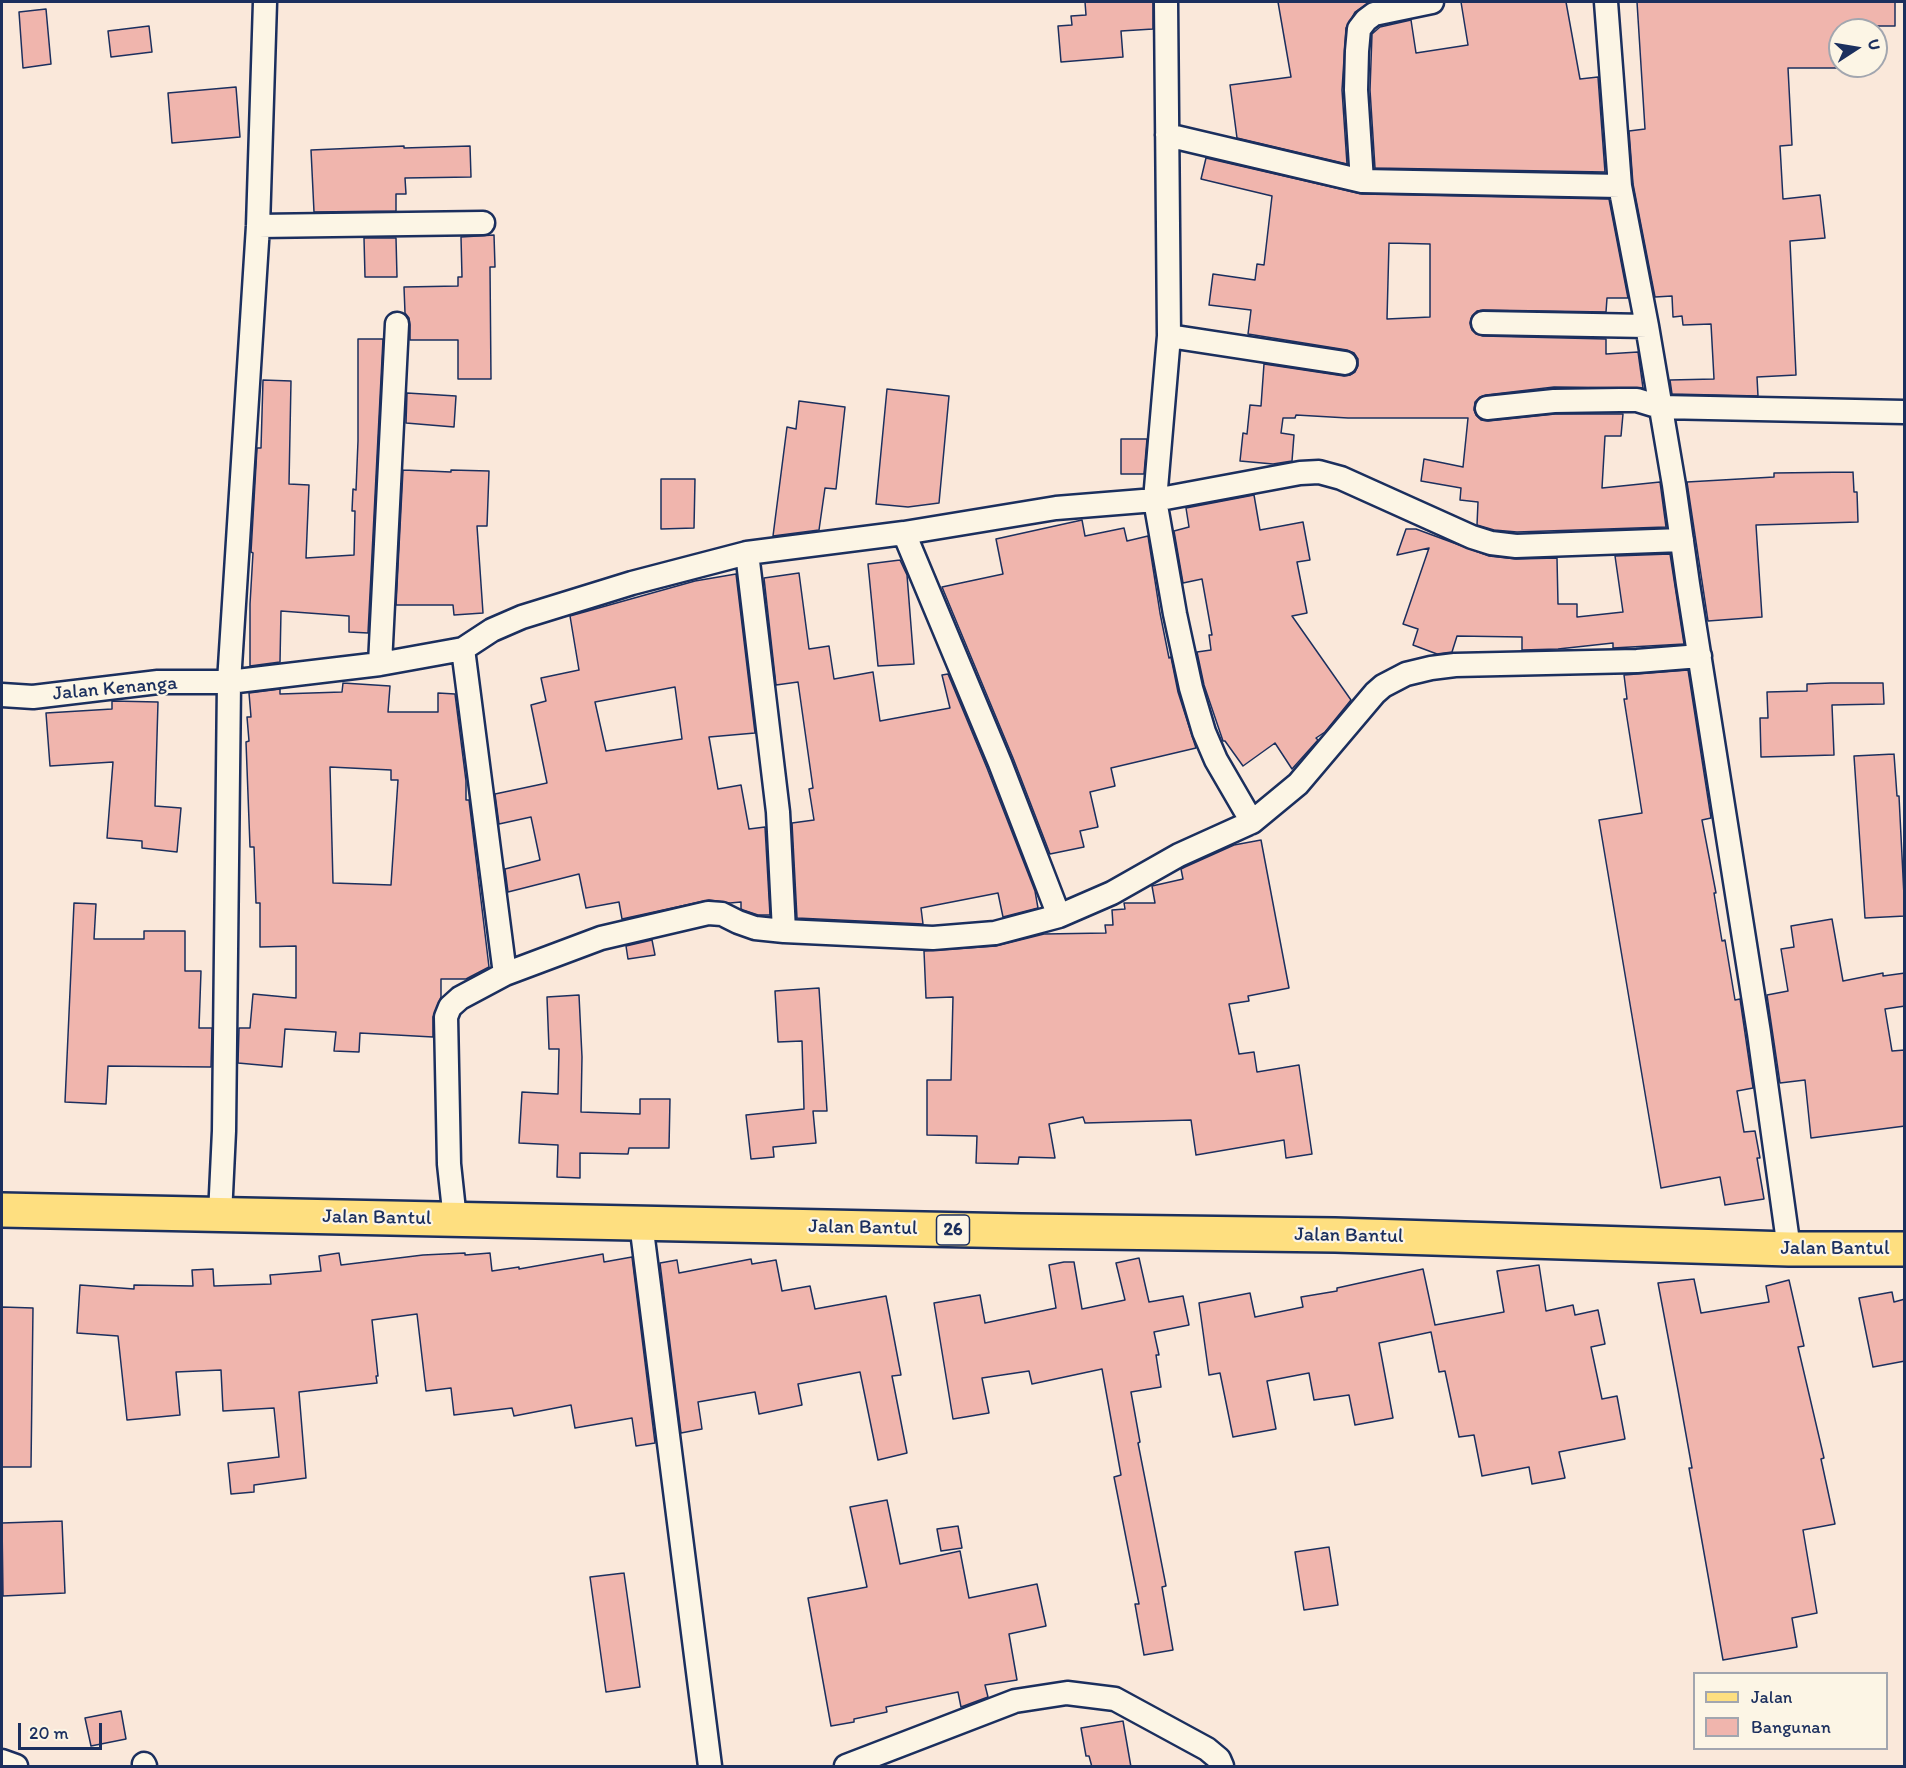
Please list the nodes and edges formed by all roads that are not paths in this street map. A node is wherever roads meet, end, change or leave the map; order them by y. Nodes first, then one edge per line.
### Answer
1 (265, 2) edge
2 (1166, 2) edge
3 (1432, 2) edge
4 (1606, 2) edge
5 (1167, 135) junction
6 (1362, 181) junction
7 (1620, 186) junction
8 (483, 224) dead end
9 (258, 226) junction
10 (1483, 323) dead end
11 (397, 324) dead end
12 (1647, 326) junction
13 (1169, 336) junction
14 (1345, 363) dead end
15 (1660, 407) junction
16 (1487, 408) dead end
17 (1905, 412) edge
18 (1155, 500) junction
19 (904, 533) junction
20 (1682, 540) junction
21 (747, 553) junction
22 (464, 649) junction
23 (1700, 656) junction
24 (380, 664) junction
25 (229, 682) junction
26 (2, 695) edge
27 (1252, 822) junction
28 (1059, 916) junction
29 (784, 932) junction
30 (505, 974) junction
31 (220, 1200) junction
32 (2, 1210) edge
33 (455, 1220) junction
34 (641, 1223) junction
35 (1789, 1249) junction
36 (1905, 1249) edge
37 (2, 1761) edge
38 (16, 1767) edge
39 (710, 1767) edge
40 (846, 1767) edge
41 (1222, 1767) edge

1 - 9 street
2 - 5 street
3 - 6 street
4 - 7 street
5 - 6 street
5 - 13 street
6 - 7 street
7 - 12 street
8 - 9 street
9 - 25 street
10 - 12 street
11 - 24 street
12 - 15 street
13 - 14 street
13 - 18 street
15 - 16 street
15 - 17 street
15 - 20 street
18 - 19 street
18 - 20 street
18 - 27 street
19 - 21 street
19 - 28 street
20 - 23 street
21 - 22 street
21 - 29 street
22 - 24 street, Jalan Kenanga
22 - 30 street
23 - 27 street
23 - 35 street
24 - 25 street, Jalan Kenanga
25 - 26 street, Jalan Kenanga
25 - 31 street
27 - 28 street
28 - 29 street
29 - 30 street
30 - 33 street
31 - 32 main road, Jalan Bantul / 26
31 - 33 main road, Jalan Bantul / 26
33 - 34 main road, Jalan Bantul / 26
34 - 35 main road, Jalan Bantul / 26
34 - 39 street
35 - 36 main road, Jalan Bantul / 26
37 - 38 street
40 - 41 street

